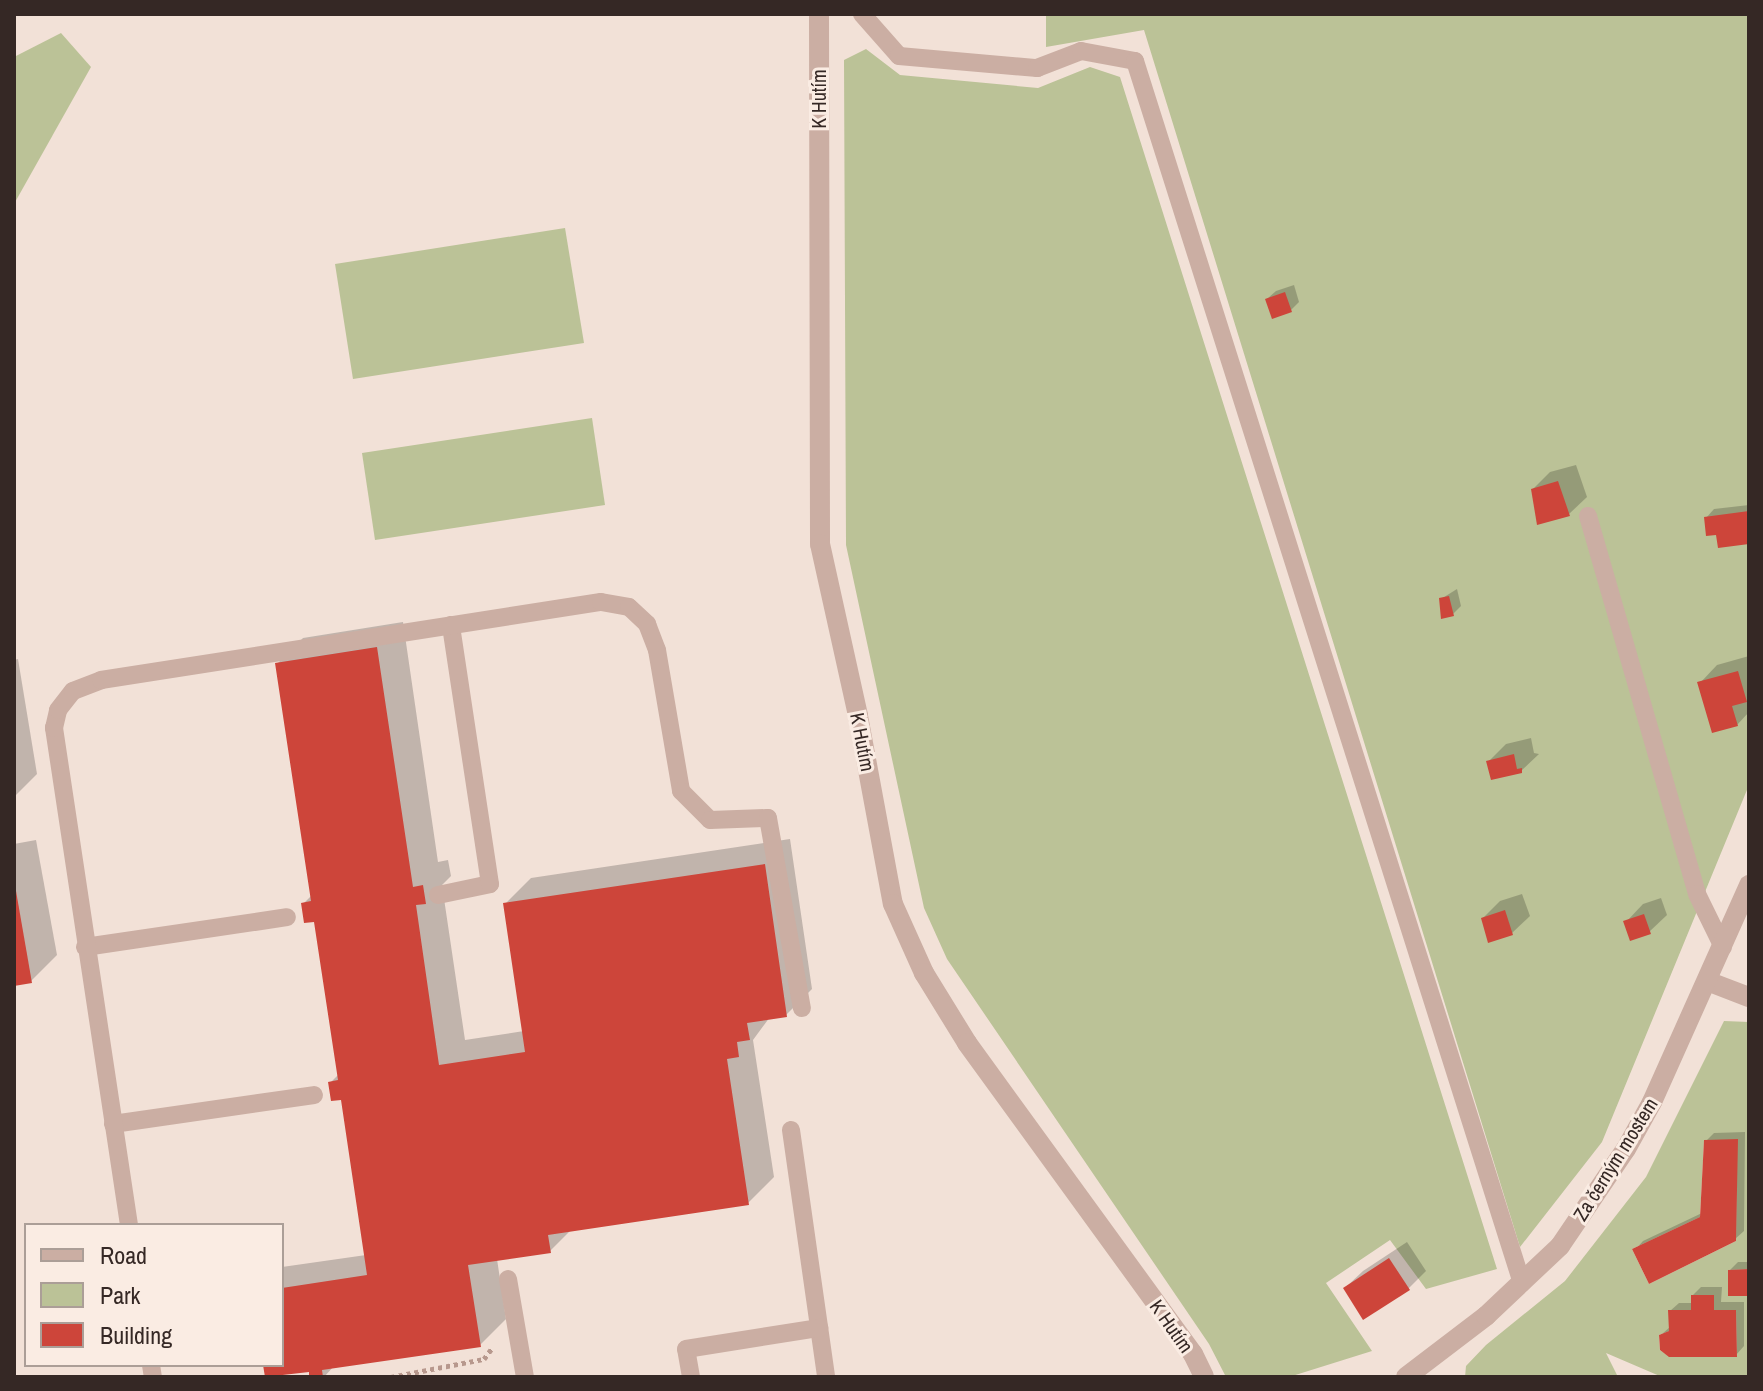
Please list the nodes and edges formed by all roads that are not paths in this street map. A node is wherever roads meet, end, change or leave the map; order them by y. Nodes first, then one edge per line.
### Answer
1 (862, 14) edge
2 (823, 18) edge
3 (1588, 516) dead end
4 (451, 625) junction
5 (1749, 885) edge
6 (438, 895) dead end
7 (287, 917) dead end
8 (85, 947) junction
9 (1723, 947) junction
10 (1707, 981) junction
11 (1749, 997) edge
12 (802, 1008) dead end
13 (314, 1095) dead end
14 (113, 1124) junction
15 (791, 1130) dead end
16 (129, 1223) edge
17 (508, 1279) dead end
18 (1522, 1283) junction
19 (819, 1328) junction
20 (525, 1377) edge
21 (691, 1377) edge
22 (826, 1377) edge
23 (1204, 1377) edge
24 (1406, 1377) edge

1 - 18 lane
2 - 23 street, K Hutím
3 - 9 lane
4 - 6 lane
4 - 8 lane
4 - 12 lane
5 - 9 street, Za černým mostem
7 - 8 lane
8 - 14 lane
9 - 10 street, Za černým mostem
10 - 11 street
10 - 18 street, Za černým mostem
13 - 14 lane
14 - 16 lane
15 - 19 lane
17 - 20 lane
18 - 24 street, Za černým mostem
19 - 21 lane
19 - 22 lane

